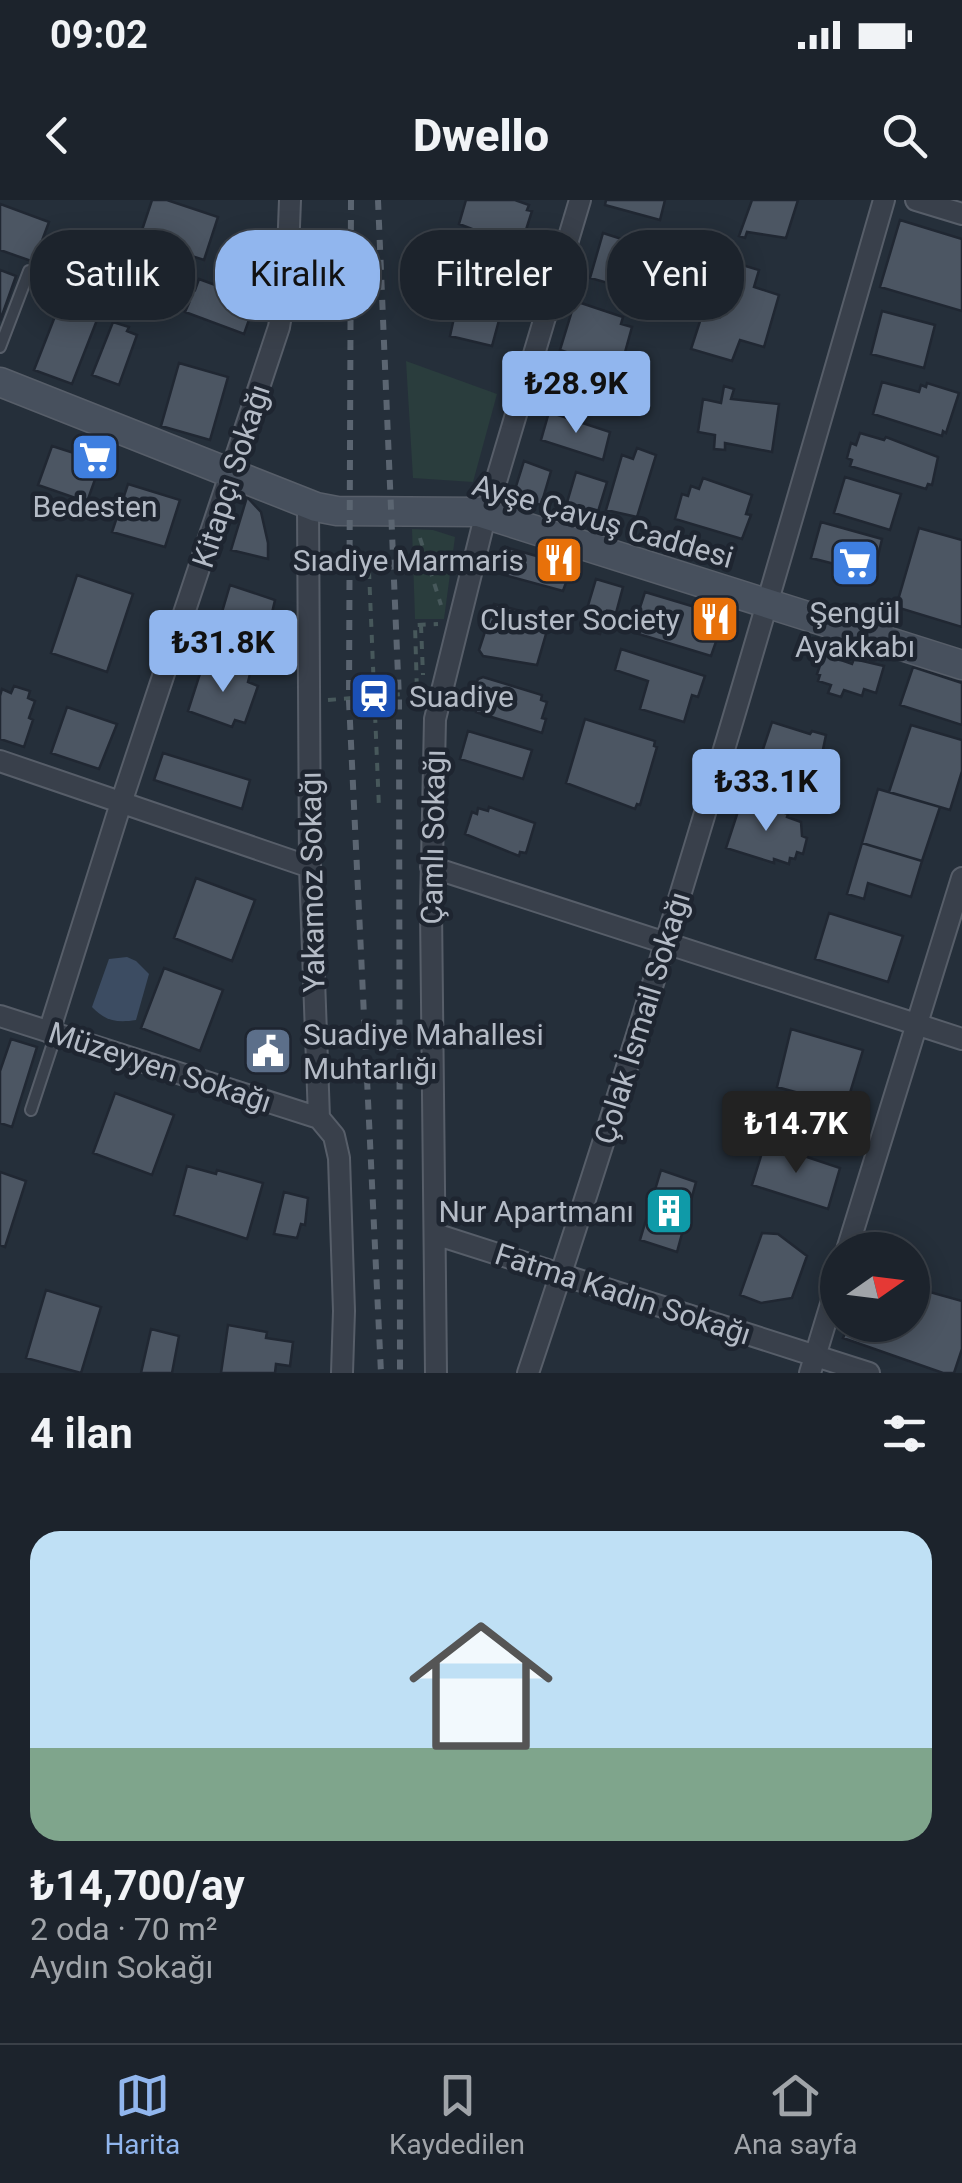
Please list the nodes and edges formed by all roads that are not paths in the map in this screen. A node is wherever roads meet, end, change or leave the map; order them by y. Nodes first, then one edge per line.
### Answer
1 (290, 200) edge
2 (580, 200) edge
3 (884, 200) edge
4 (916, 200) edge
5 (962, 214) edge
6 (29, 271) dead end
7 (0, 347) edge
8 (0, 382) edge
9 (232, 476) junction
10 (308, 504) junction
11 (486, 514) junction
12 (768, 604) junction
13 (962, 665) edge
14 (0, 761) edge
15 (121, 803) junction
16 (310, 867) junction
17 (431, 867) junction
18 (962, 878) edge
19 (665, 944) junction
20 (0, 1016) edge
21 (917, 1024) junction
22 (52, 1033) junction
23 (962, 1039) edge
24 (31, 1110) dead end
25 (319, 1118) junction
26 (853, 1232) edge
27 (435, 1234) junction
28 (562, 1273) junction
29 (820, 1338) edge
30 (812, 1364) edge
31 (342, 1373) edge
32 (436, 1373) edge
33 (528, 1373) edge
34 (869, 1373) edge

1 - 9 street, Kitapçı Sokağı
2 - 11 street, Çamlı Sokağı
3 - 12 street, Çolak İsmail Sokağı
4 - 5 street
6 - 7 lane
8 - 9 street, Ayşe Çavuş Caddesi
9 - 10 street, Ayşe Çavuş Caddesi
9 - 15 street, Kitapçı Sokağı
10 - 11 street, Ayşe Çavuş Caddesi
10 - 16 street, Yakamoz Sokağı
11 - 12 street, Ayşe Çavuş Caddesi
11 - 17 street, Çamlı Sokağı
12 - 13 street, Ayşe Çavuş Caddesi
12 - 19 street, Çolak İsmail Sokağı
14 - 15 street
15 - 16 street
15 - 22 street, Kitapçı Sokağı
16 - 25 street, Yakamoz Sokağı
17 - 19 street
17 - 27 street, Çamlı Sokağı
18 - 21 street
19 - 21 street
19 - 28 street, Çolak İsmail Sokağı
20 - 22 street, Müzeyyen Sokağı
21 - 23 street
21 - 26 street
22 - 24 lane
22 - 25 street, Müzeyyen Sokağı
25 - 31 street, Yakamoz Sokağı
27 - 28 street, Fatma Kadın Sokağı
27 - 32 street, Çamlı Sokağı
28 - 30 street, Fatma Kadın Sokağı
28 - 33 street, Çolak İsmail Sokağı
29 - 30 street
30 - 34 street, Fatma Kadın Sokağı

